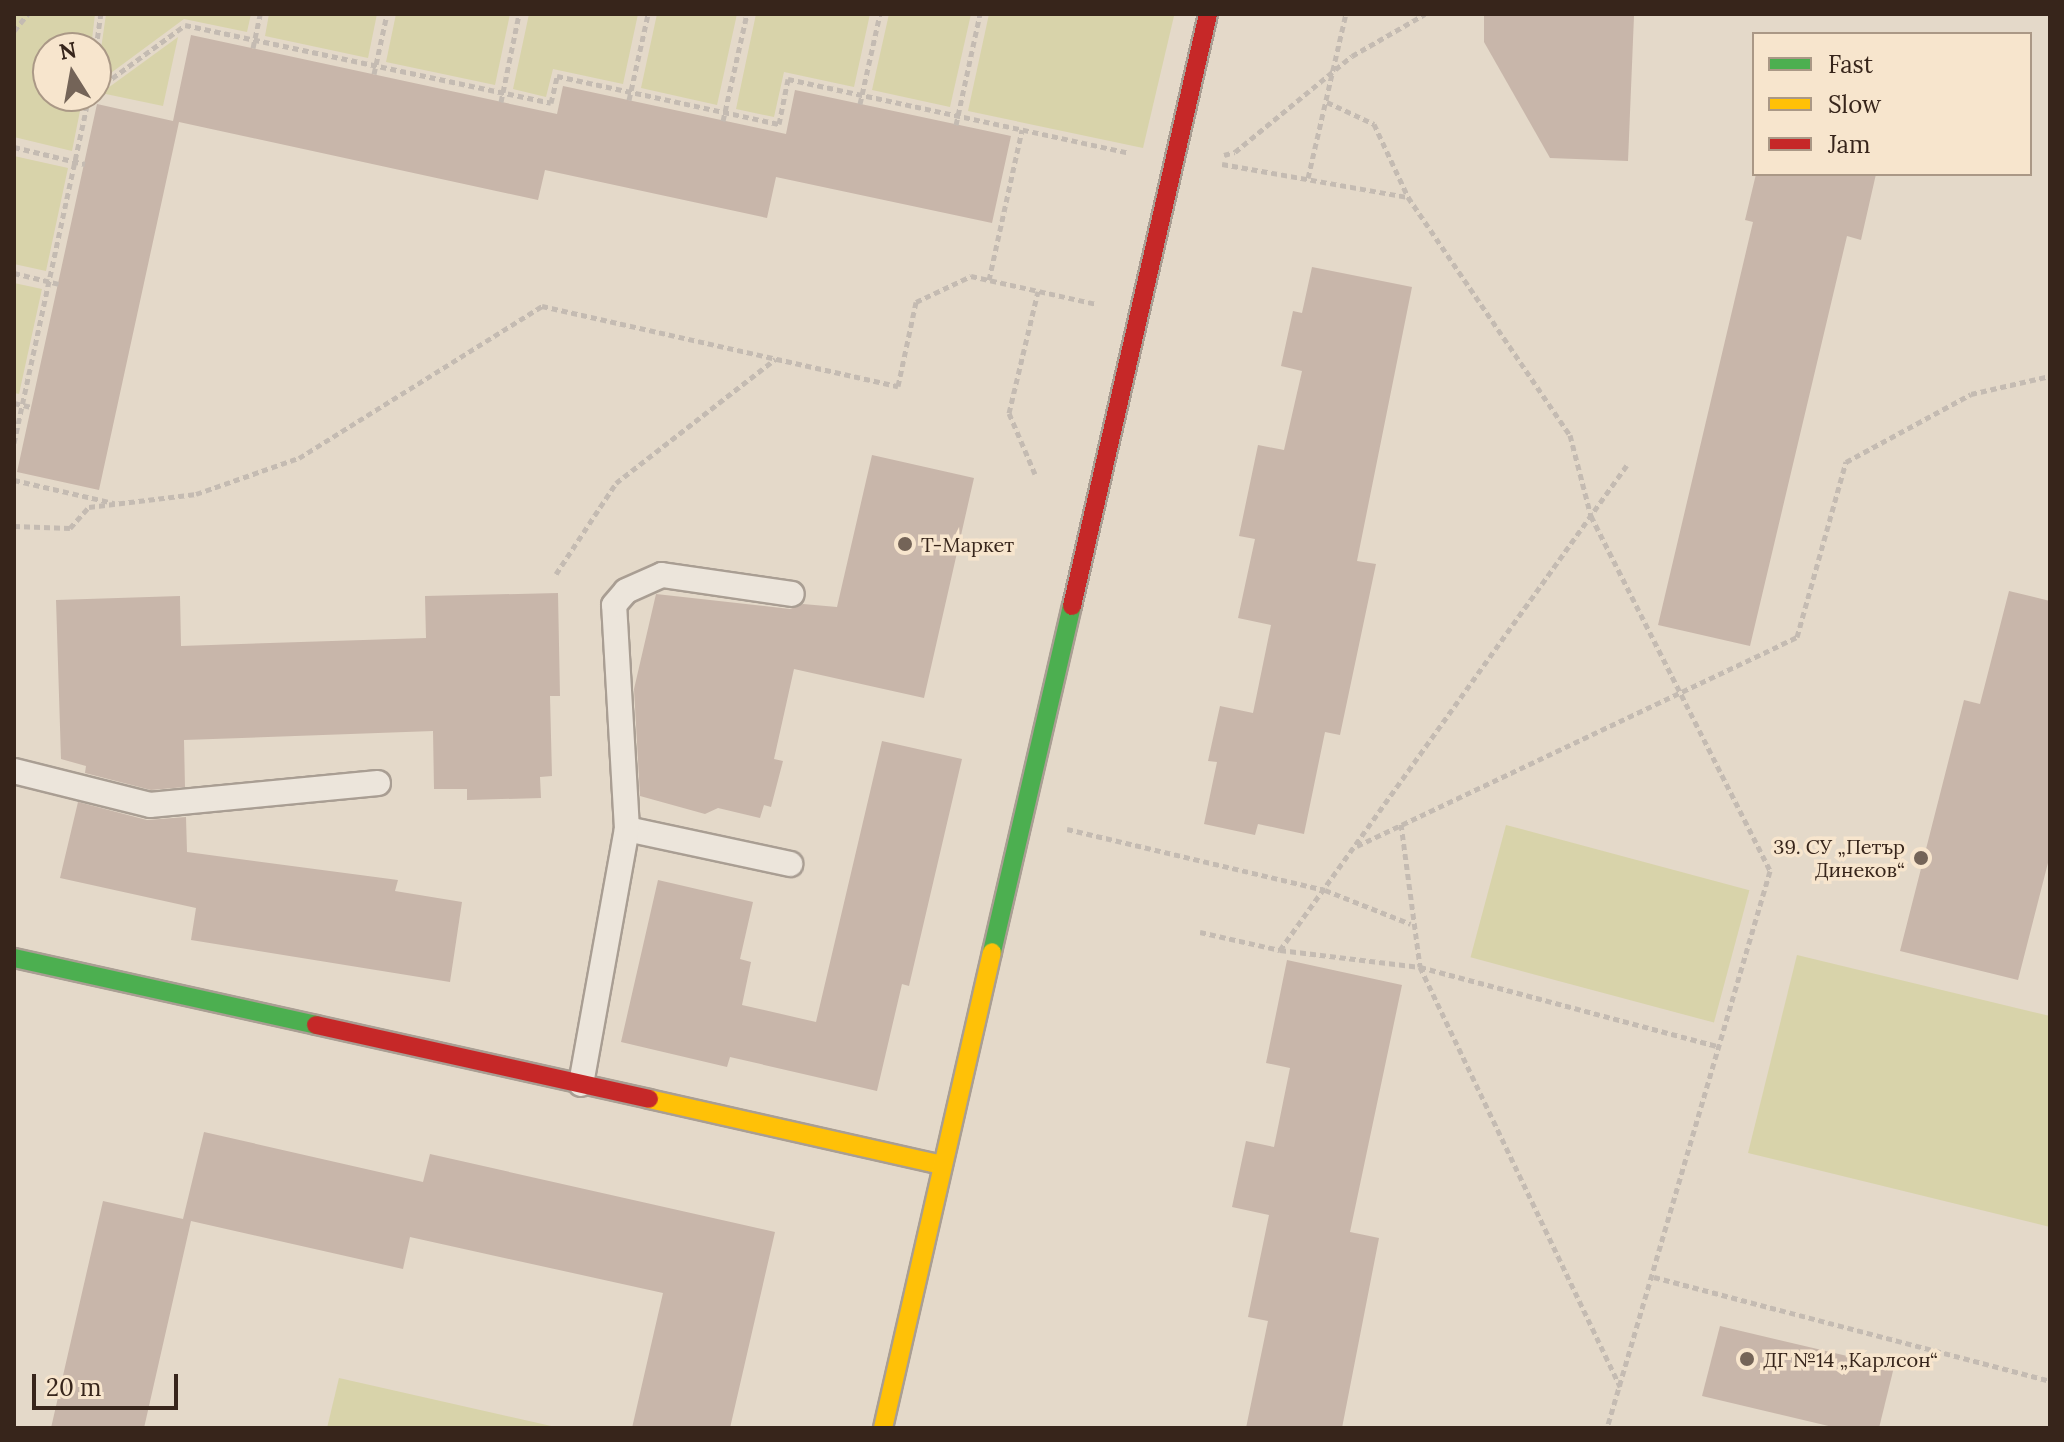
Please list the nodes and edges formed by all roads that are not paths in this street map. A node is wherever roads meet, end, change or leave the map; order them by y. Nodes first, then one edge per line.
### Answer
1 (1208, 14) edge
2 (792, 594) dead end
3 (14, 771) edge
4 (378, 783) dead end
5 (627, 829) junction
6 (790, 864) dead end
7 (14, 958) edge
8 (581, 1084) junction
9 (943, 1165) junction
10 (883, 1428) edge

1 - 9 street
2 - 5 lane
3 - 4 lane
5 - 6 lane
5 - 8 lane
7 - 8 street
8 - 9 street
9 - 10 street

